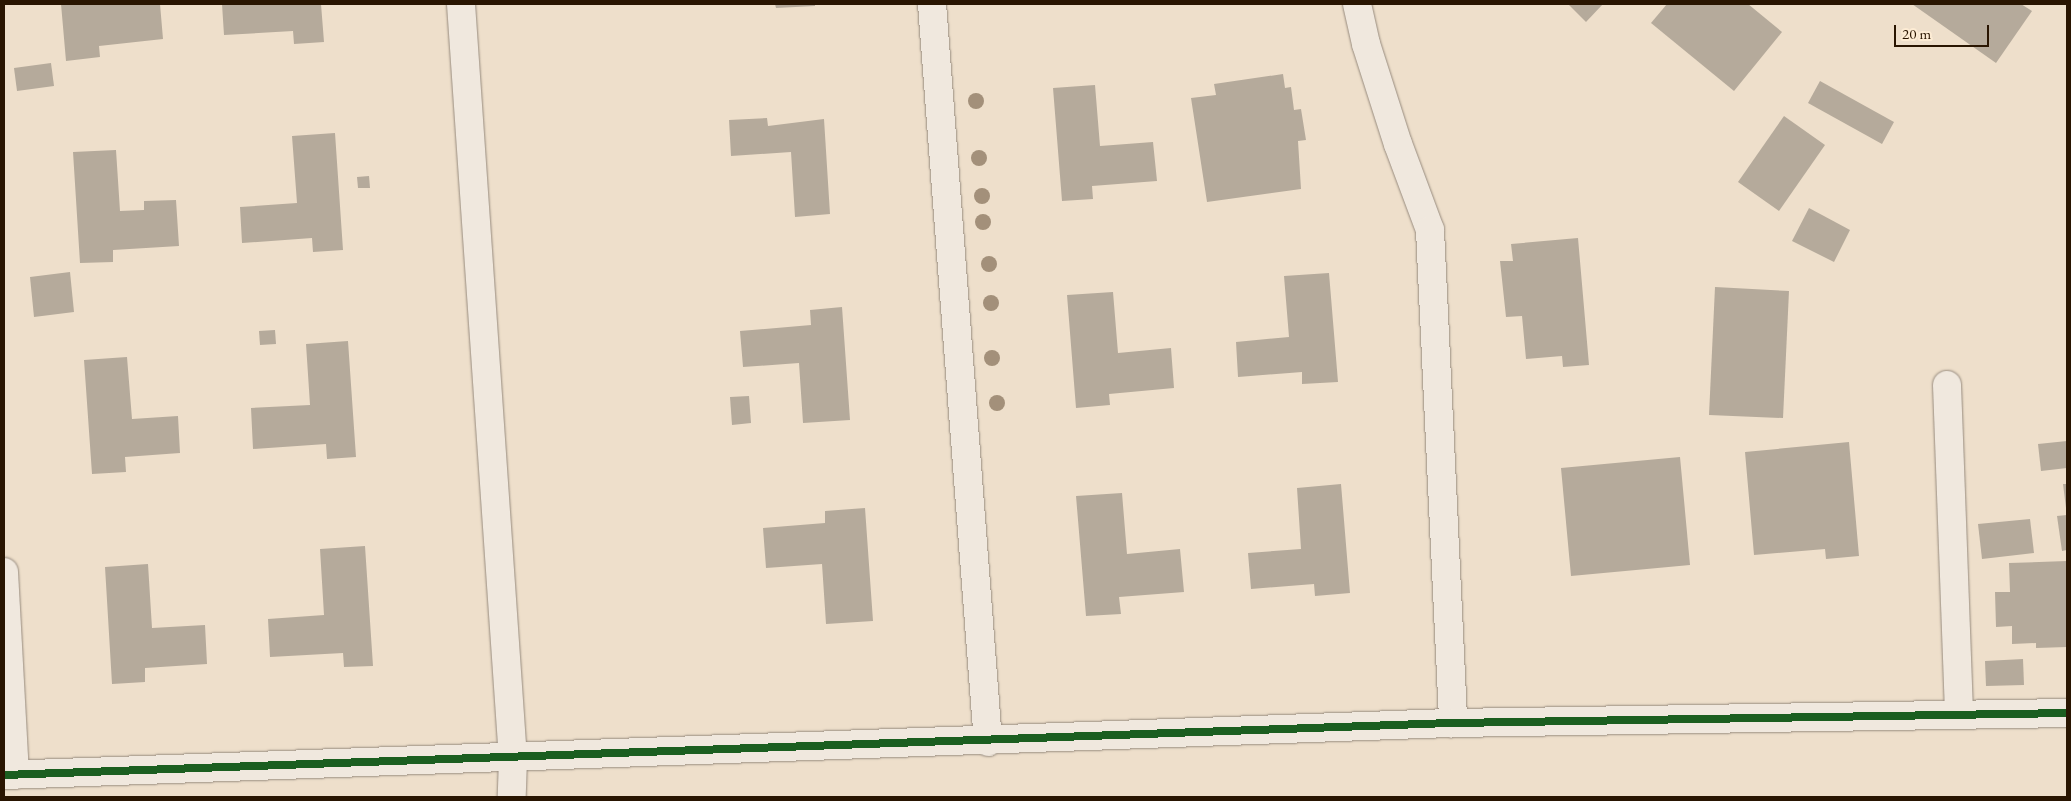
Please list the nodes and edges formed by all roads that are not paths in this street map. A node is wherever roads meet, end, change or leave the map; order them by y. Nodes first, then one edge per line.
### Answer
1 (461, 4) edge
2 (932, 4) edge
3 (1357, 4) edge
4 (1947, 385) dead end
5 (4, 572) edge
6 (2067, 713) edge
7 (1959, 715) junction
8 (1453, 723) junction
9 (988, 742) junction
10 (513, 759) junction
11 (10, 775) edge
12 (512, 797) edge

1 - 10 street
2 - 9 street
3 - 8 street
4 - 7 street
5 - 11 street
6 - 7 street
7 - 8 street
8 - 9 street
9 - 10 street
10 - 11 street
10 - 12 street

